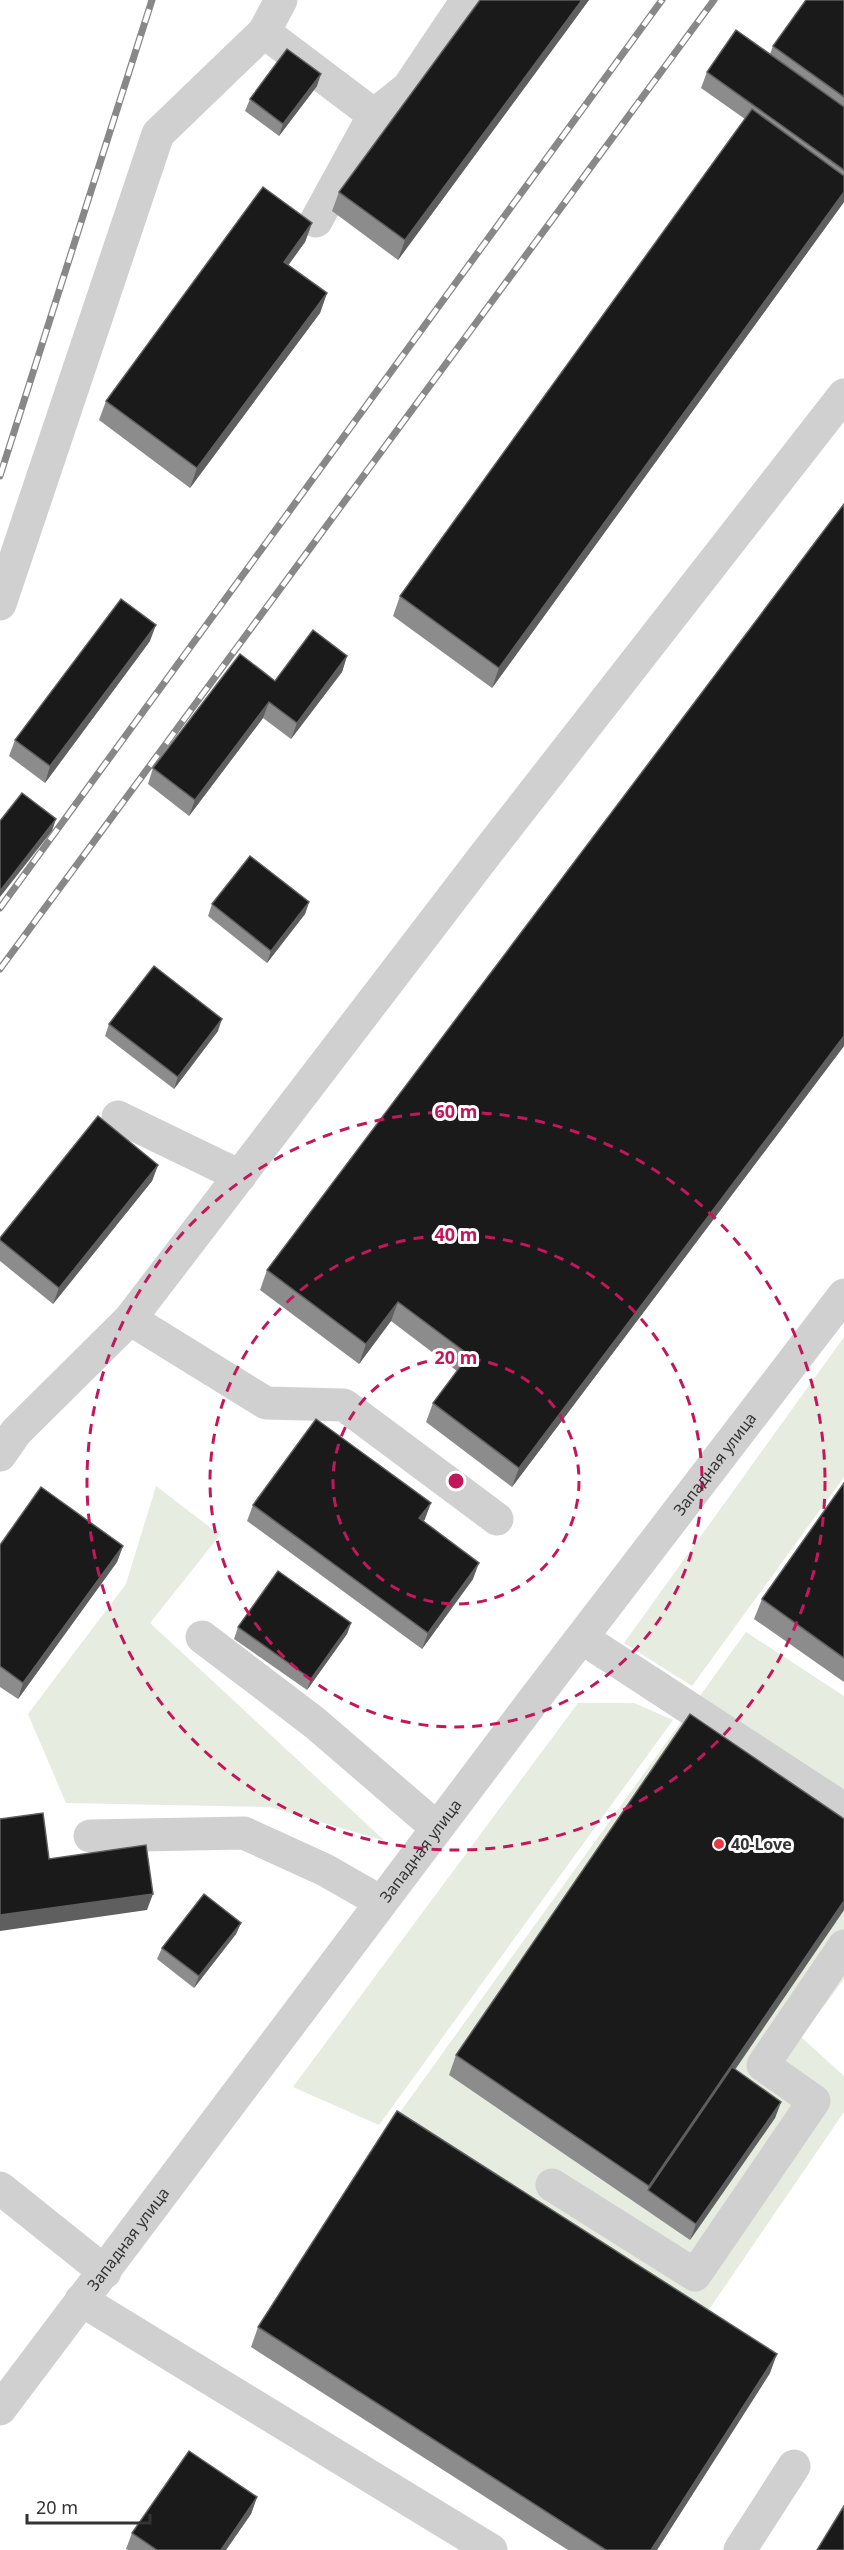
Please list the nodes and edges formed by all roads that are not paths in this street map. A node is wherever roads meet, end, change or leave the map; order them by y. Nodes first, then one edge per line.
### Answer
1 (281, 0) edge
2 (467, 0) edge
3 (264, 32) junction
4 (374, 115) junction
5 (316, 221) dead end
6 (844, 395) edge
7 (0, 604) edge
8 (118, 1117) dead end
9 (240, 1176) junction
10 (844, 1295) edge
11 (130, 1319) junction
12 (0, 1455) edge
13 (496, 1519) dead end
14 (201, 1637) dead end
15 (582, 1638) junction
16 (844, 1809) edge
17 (437, 1828) junction
18 (90, 1836) dead end
19 (381, 1902) junction
20 (844, 1946) edge
21 (552, 2185) dead end
22 (0, 2188) edge
23 (105, 2272) junction
24 (81, 2300) junction
25 (0, 2409) edge
26 (794, 2466) dead end
27 (491, 2550) edge
28 (740, 2550) edge

1 - 3 street
2 - 4 street
3 - 4 street
3 - 7 street
4 - 5 street
6 - 9 street
8 - 9 street
9 - 11 street
10 - 15 street, Западная улица
11 - 12 street
11 - 13 street
14 - 17 street
15 - 16 street
15 - 17 street, Западная улица
17 - 19 street, Западная улица
18 - 19 street
19 - 23 street, Западная улица
20 - 21 street
22 - 23 street
23 - 24 street, Западная улица
24 - 25 street, Западная улица
24 - 27 street
26 - 28 street

